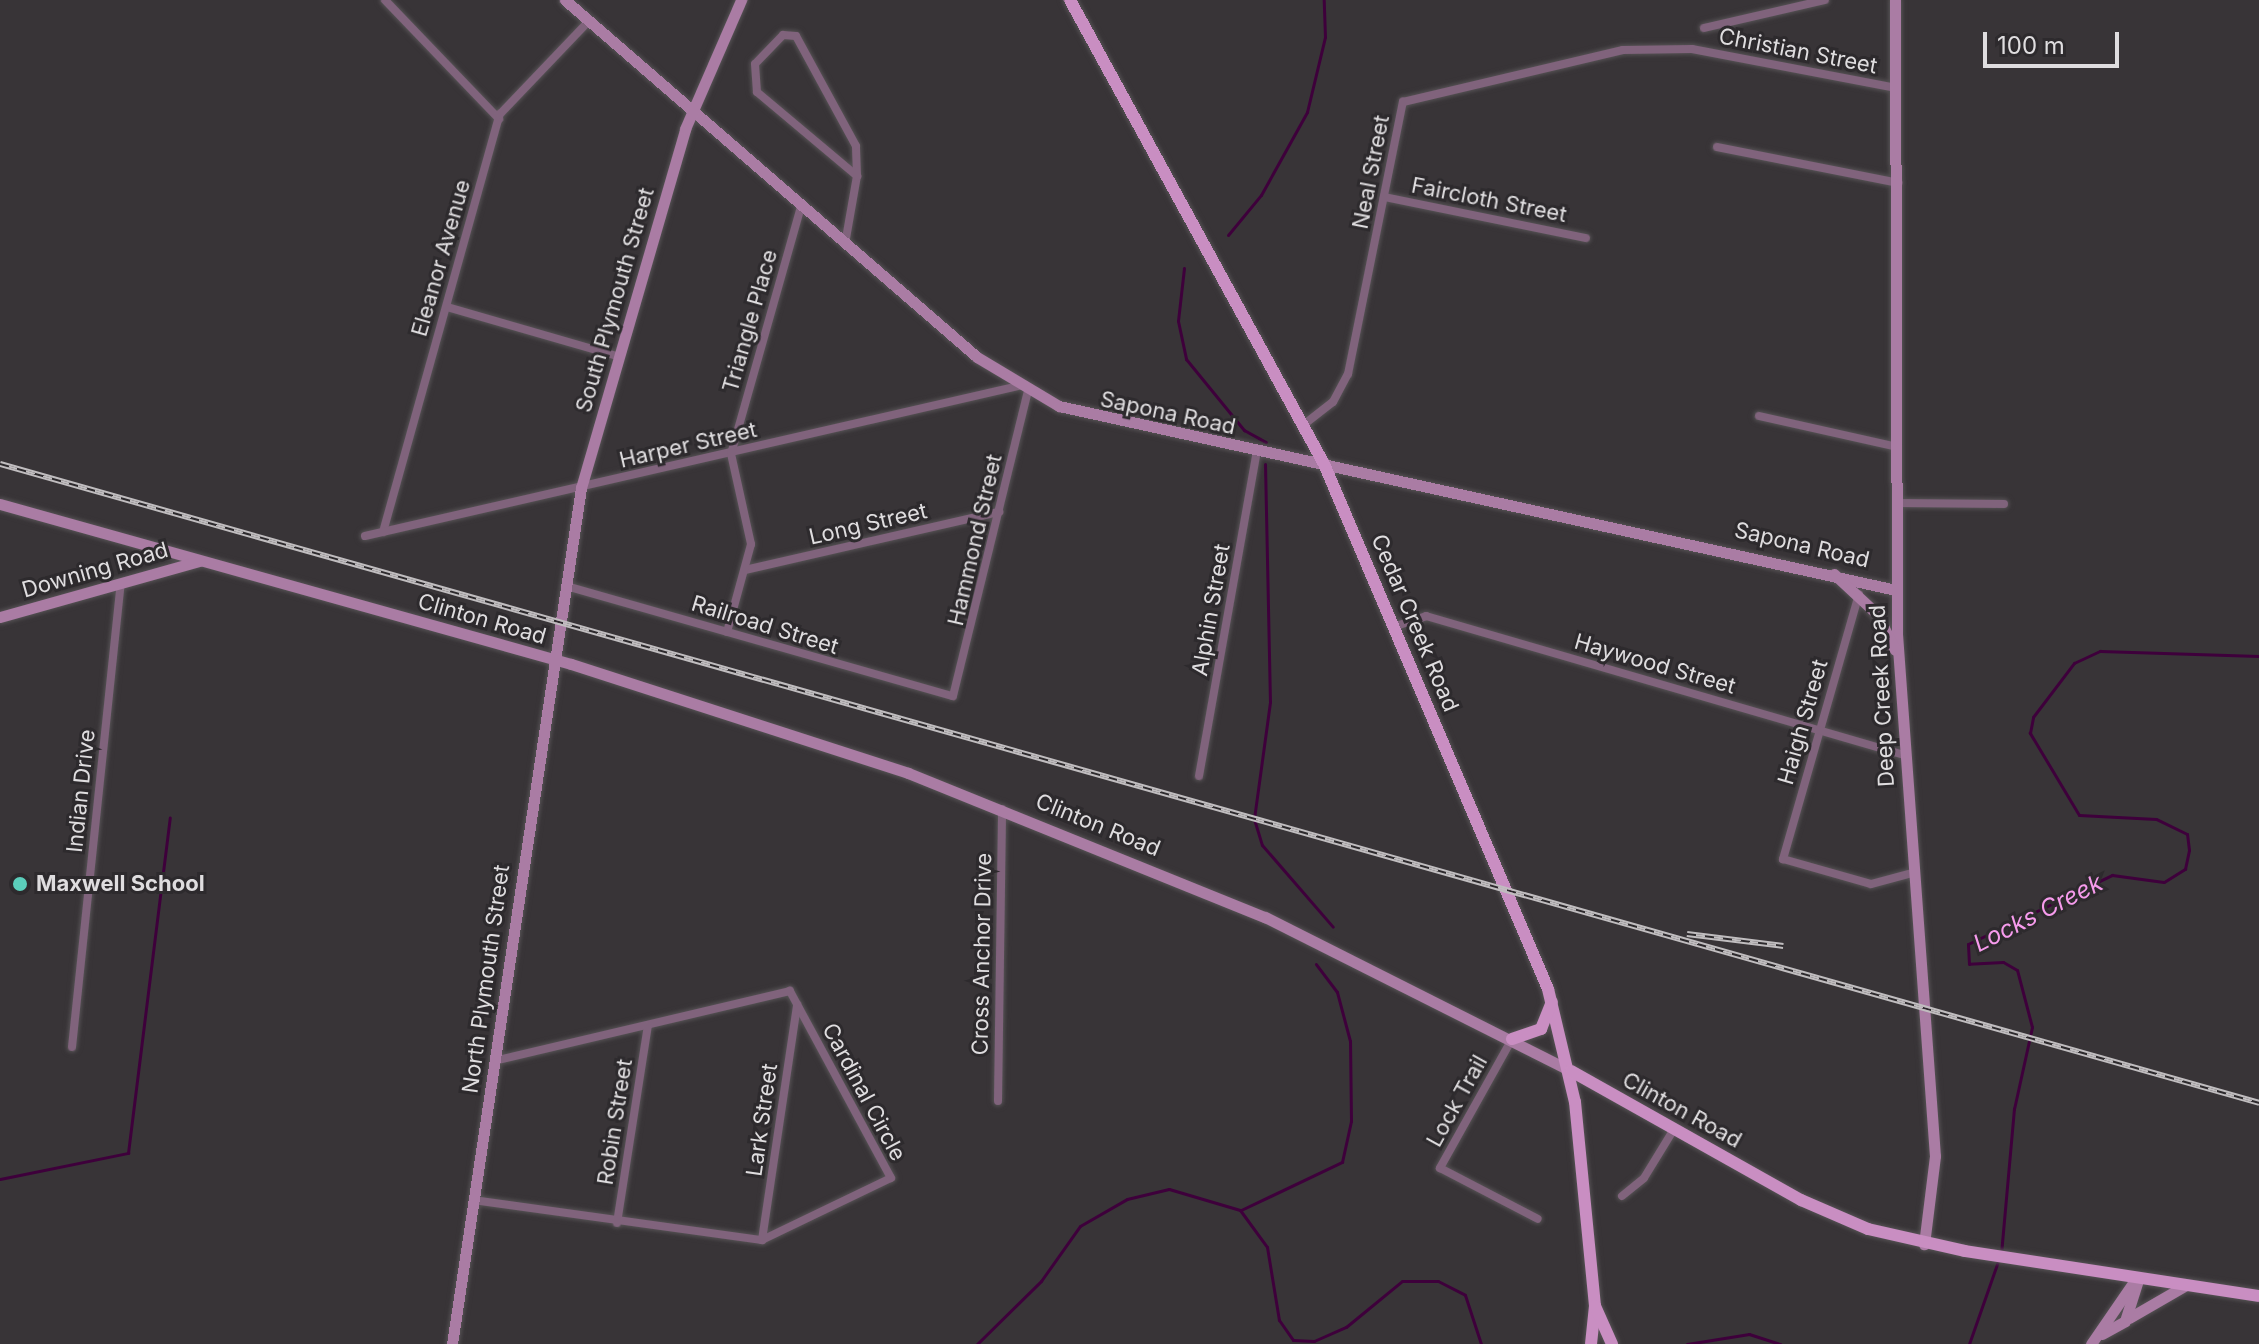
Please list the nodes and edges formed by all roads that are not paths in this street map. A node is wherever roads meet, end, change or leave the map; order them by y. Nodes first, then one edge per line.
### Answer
1 (385, 0) edge
2 (565, 0) edge
3 (741, 0) edge
4 (1070, 0) edge
5 (1825, 0) edge
6 (1895, 0) edge
7 (587, 23) junction
8 (1704, 28) dead end
9 (1692, 49) joint
10 (1896, 88) junction
11 (691, 113) junction
12 (499, 119) junction
13 (1717, 147) dead end
14 (857, 176) junction
15 (1898, 183) junction
16 (1384, 197) junction
17 (801, 207) junction
18 (1586, 238) dead end
19 (845, 244) junction
20 (447, 307) junction
21 (620, 357) junction
22 (1024, 389) junction
23 (1759, 416) dead end
24 (1302, 426) junction
25 (1899, 447) junction
26 (1257, 451) junction
27 (731, 454) junction
28 (1324, 464) junction
29 (581, 488) junction
30 (1898, 503) junction
31 (0, 504) edge
32 (2004, 504) dead end
33 (999, 512) junction
34 (383, 532) junction
35 (365, 536) dead end
36 (200, 561) junction
37 (745, 570) junction
38 (1831, 571) junction
39 (566, 586) junction
40 (120, 587) junction
41 (1896, 590) junction
42 (1859, 594) junction
43 (0, 617) edge
44 (560, 620) joint
45 (1396, 626) junction
46 (727, 632) junction
47 (1898, 659) junction
48 (554, 660) junction
49 (953, 696) joint
50 (1819, 731) junction
51 (1905, 755) junction
52 (1199, 776) dead end
53 (1002, 808) junction
54 (1912, 873) junction
55 (1552, 1002) junction
56 (797, 1004) junction
57 (648, 1026) junction
58 (1512, 1039) junction
59 (72, 1047) dead end
60 (495, 1061) junction
61 (1571, 1071) junction
62 (998, 1101) dead end
63 (1674, 1129) junction
64 (1622, 1196) dead end
65 (473, 1200) junction
66 (1538, 1219) dead end
67 (617, 1223) junction
68 (762, 1240) junction
69 (1924, 1244) junction
70 (2137, 1277) junction
71 (2186, 1284) junction
72 (2259, 1296) edge
73 (1595, 1306) junction
74 (2125, 1321) junction
75 (2101, 1334) junction
76 (452, 1344) edge
77 (1591, 1344) edge
78 (1612, 1344) edge
79 (2091, 1344) edge

1 - 12 street
2 - 7 street, Sapona Road
3 - 11 street, South Plymouth Street
4 - 24 main road, Cedar Creek Road
5 - 8 street
6 - 10 street, Deep Creek Road
7 - 11 street, Sapona Road
7 - 12 street, Eleanor Avenue
9 - 10 street, Christian Street
9 - 16 street, Neal Street
10 - 15 street, Deep Creek Road
11 - 17 street, Sapona Road
11 - 21 street, South Plymouth Street
12 - 20 street, Eleanor Avenue
13 - 15 street
14 - 14 street
14 - 19 street
15 - 25 street, Deep Creek Road
16 - 18 street, Faircloth Street
16 - 24 street, Neal Street
17 - 19 street, Sapona Road
17 - 27 street, Triangle Place
19 - 22 street, Sapona Road
20 - 21 street
20 - 34 street, Eleanor Avenue
21 - 29 street, South Plymouth Street
22 - 26 street, Sapona Road
22 - 27 street, Harper Street
22 - 33 street, Hammond Street
23 - 25 street
24 - 28 main road, Cedar Creek Road
25 - 30 street, Deep Creek Road
26 - 28 street, Sapona Road
26 - 52 street, Alphin Street
27 - 29 street, Harper Street
27 - 37 street, Triangle Place
28 - 38 street, Sapona Road
28 - 45 main road, Cedar Creek Road
29 - 34 street, Harper Street
29 - 39 street, South Plymouth Street
30 - 32 street
30 - 41 street, Deep Creek Road
31 - 36 street, Clinton Road
33 - 37 street, Long Street
33 - 49 street, Hammond Street
34 - 35 street, Harper Street
36 - 40 street, Downing Road
36 - 48 street, Clinton Road
37 - 46 street, Triangle Place
38 - 41 street, Sapona Road
38 - 42 street
39 - 44 street, South Plymouth Street
39 - 46 street, Railroad Street
40 - 43 street, Downing Road
40 - 59 street, Indian Drive
41 - 47 street, Deep Creek Road
42 - 47 street
42 - 50 street, Haigh Street
44 - 48 street, North Plymouth Street
45 - 50 street, Haywood Street
45 - 55 main road, Cedar Creek Road
46 - 49 street, Railroad Street
47 - 51 street, Deep Creek Road
48 - 53 street, Clinton Road
48 - 60 street, North Plymouth Street
50 - 51 street, Haywood Street
50 - 54 street, Haigh Street
51 - 54 street, Deep Creek Road
53 - 58 street, Clinton Road
53 - 62 street, Cross Anchor Drive
54 - 69 street, Deep Creek Road
55 - 58 main road
55 - 61 main road, Cedar Creek Road
56 - 57 street
56 - 68 street, Lark Street
56 - 68 street, Cardinal Circle
57 - 60 street
57 - 67 street, Robin Street
58 - 61 street, Clinton Road
58 - 66 street, Lock Trail
60 - 65 street, North Plymouth Street
61 - 63 main road, Clinton Road
61 - 73 main road, Cedar Creek Road
63 - 64 street
63 - 69 main road, Clinton Road
65 - 67 street
65 - 76 street, North Plymouth Street
67 - 68 street
69 - 70 main road, Clinton Road
70 - 71 main road, Clinton Road
70 - 74 street
70 - 75 street
71 - 72 main road, Clinton Road
71 - 74 street
73 - 77 main road, Cedar Creek Road
73 - 78 main road, Cedar Creek Road
74 - 75 street
75 - 79 street

